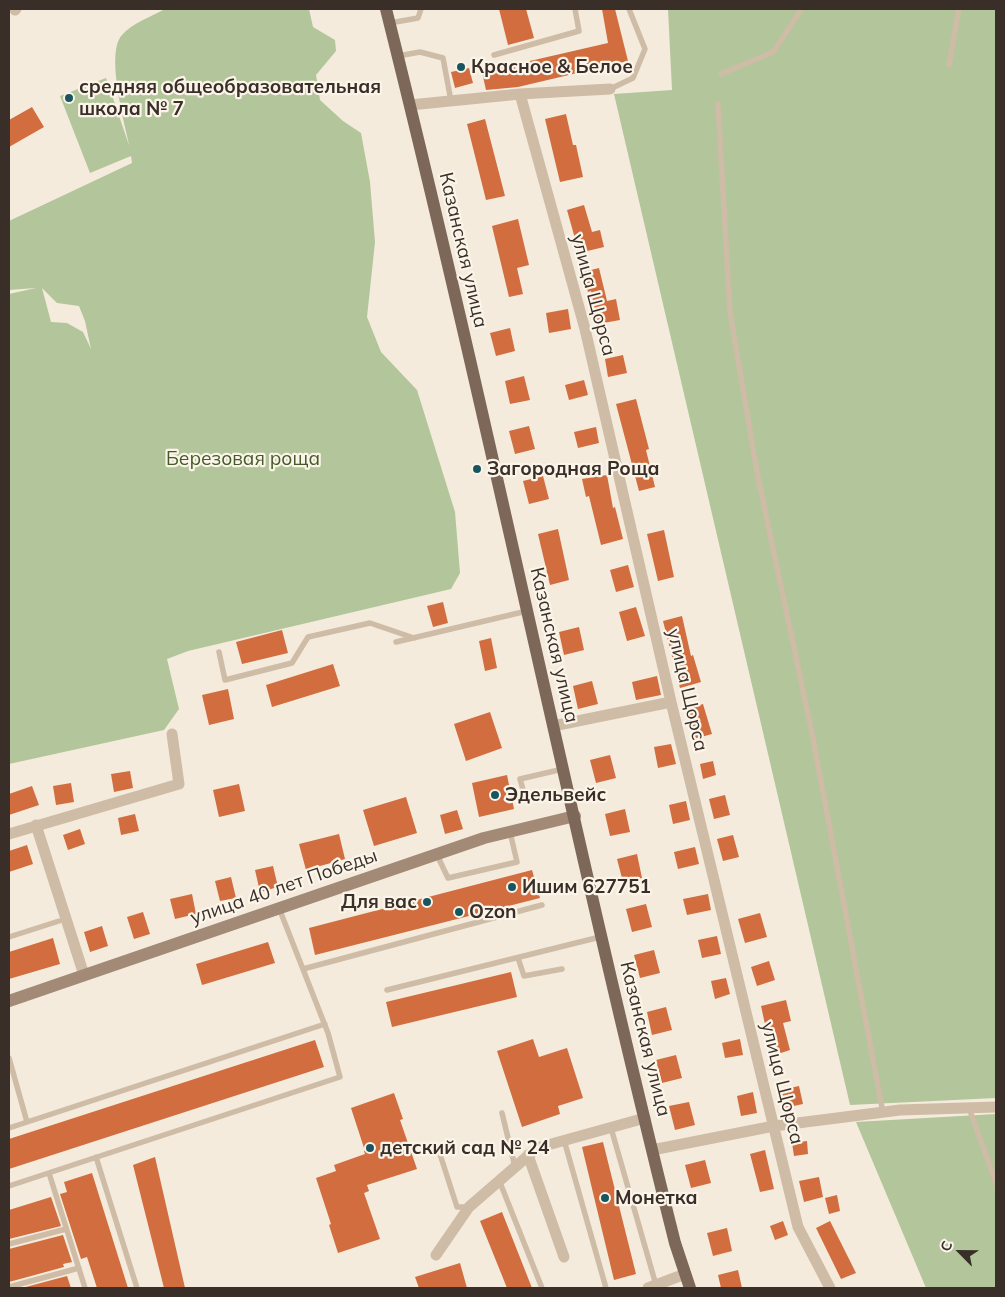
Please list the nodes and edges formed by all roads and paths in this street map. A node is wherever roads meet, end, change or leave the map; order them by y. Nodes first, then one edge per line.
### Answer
1 (386, 9) edge
2 (421, 9) edge
3 (575, 9) edge
4 (629, 9) edge
5 (800, 9) edge
6 (959, 9) edge
7 (390, 23) junction
8 (494, 55) dead end
9 (398, 56) junction
10 (949, 65) dead end
11 (722, 74) dead end
12 (610, 89) joint
13 (520, 94) junction
14 (451, 101) junction
15 (718, 104) dead end
16 (410, 105) junction
17 (527, 611) junction
18 (414, 638) junction
19 (396, 642) dead end
20 (219, 652) dead end
21 (671, 702) junction
22 (553, 726) junction
23 (172, 734) dead end
24 (563, 769) junction
25 (526, 800) dead end
26 (574, 816) junction
27 (36, 825) junction
28 (510, 832) junction
29 (9, 834) edge
30 (436, 854) junction
31 (542, 905) dead end
32 (279, 908) junction
33 (59, 921) dead end
34 (9, 937) edge
35 (600, 937) junction
36 (518, 958) junction
37 (303, 969) junction
38 (562, 969) dead end
39 (84, 975) junction
40 (387, 990) dead end
41 (9, 1001) edge
42 (325, 1024) junction
43 (9, 1058) edge
44 (996, 1106) edge
45 (969, 1108) junction
46 (883, 1112) junction
47 (502, 1113) dead end
48 (644, 1118) junction
49 (27, 1122) junction
50 (774, 1126) junction
51 (9, 1128) edge
52 (611, 1128) junction
53 (564, 1140) junction
54 (438, 1148) dead end
55 (652, 1150) junction
56 (528, 1156) junction
57 (96, 1157) junction
58 (515, 1167) junction
59 (49, 1173) junction
60 (499, 1180) junction
61 (996, 1183) edge
62 (9, 1186) edge
63 (469, 1207) junction
64 (66, 1228) junction
65 (9, 1244) edge
66 (436, 1255) dead end
67 (564, 1257) dead end
68 (79, 1268) junction
69 (685, 1274) junction
70 (9, 1287) edge
71 (652, 1287) edge
72 (85, 1288) edge
73 (137, 1288) edge
74 (542, 1288) edge
75 (606, 1288) edge
76 (690, 1288) edge
77 (830, 1288) edge

1 - 7 main road, Казанская улица
2 - 7 lane
3 - 8 lane
4 - 12 lane
5 - 11 lane
6 - 10 lane
7 - 9 main road, Казанская улица
9 - 14 lane
9 - 16 main road, Казанская улица
12 - 13 street
13 - 14 street
13 - 21 street, улица Щорса
14 - 16 street
15 - 46 lane
16 - 17 main road, Казанская улица
17 - 18 lane
17 - 22 main road, Казанская улица
18 - 19 lane
18 - 20 lane
21 - 22 street
21 - 50 street, улица Щорса
22 - 24 main road, Казанская улица
23 - 27 street
24 - 25 lane
24 - 26 main road, Казанская улица
26 - 28 street, улица 40 лет Победы
26 - 35 main road, Казанская улица
27 - 29 street
27 - 39 street
28 - 30 street, улица 40 лет Победы
28 - 30 lane
30 - 32 street, улица 40 лет Победы
31 - 37 lane
32 - 37 lane
32 - 39 street, улица 40 лет Победы
33 - 34 lane
35 - 36 lane
35 - 48 main road, Казанская улица
36 - 38 lane
36 - 40 lane
37 - 42 lane
39 - 41 street, улица 40 лет Победы
42 - 49 lane
42 - 57 lane
43 - 49 lane
44 - 45 street
45 - 46 street
45 - 61 lane
46 - 50 street
47 - 58 lane
48 - 52 street
48 - 55 main road, Казанская улица
49 - 51 lane
50 - 55 street
50 - 77 street, улица Щорса
52 - 53 street
52 - 71 lane
53 - 56 street
53 - 75 lane
54 - 63 lane
55 - 69 main road, Казанская улица
56 - 58 street
56 - 67 street
57 - 59 lane
57 - 73 lane
58 - 60 street
59 - 62 lane
59 - 64 lane
60 - 63 street
60 - 74 lane
63 - 66 street
64 - 65 lane
64 - 68 lane
68 - 70 lane
68 - 72 lane
69 - 71 street
69 - 76 main road, Казанская улица

